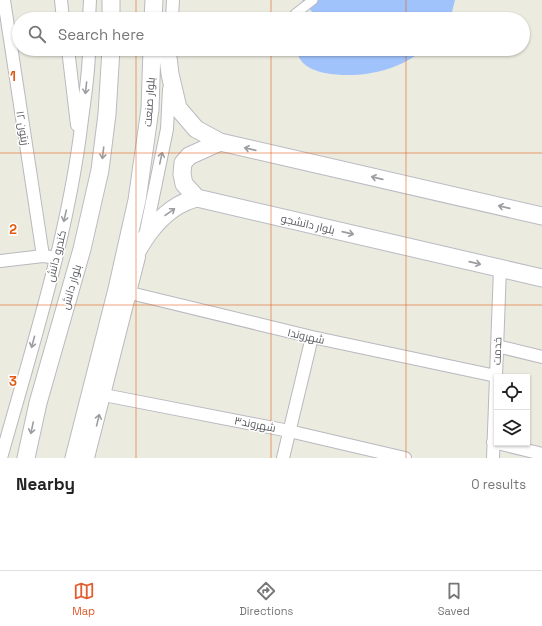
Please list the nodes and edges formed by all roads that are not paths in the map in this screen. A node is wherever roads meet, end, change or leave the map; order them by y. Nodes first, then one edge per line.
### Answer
1 (4, 0) edge
2 (61, 0) edge
3 (90, 0) edge
4 (111, 0) edge
5 (173, 0) edge
6 (313, 0) edge
7 (154, 1) edge
8 (62, 12) edge
9 (89, 12) edge
10 (111, 12) edge
11 (153, 12) edge
12 (157, 12) edge
13 (172, 12) edge
14 (298, 12) edge
15 (4, 22) edge
16 (69, 56) edge
17 (88, 56) edge
18 (111, 56) edge
19 (152, 56) edge
20 (168, 56) edge
21 (171, 56) edge
22 (170, 74) junction
23 (220, 142) junction
24 (79, 147) junction
25 (197, 198) junction
26 (542, 216) edge
27 (144, 240) junction
28 (43, 256) junction
29 (56, 257) junction
30 (0, 262) edge
31 (500, 268) junction
32 (542, 278) edge
33 (123, 291) junction
34 (312, 337) junction
35 (497, 346) junction
36 (542, 357) edge
37 (496, 374) edge
38 (494, 376) edge
39 (104, 395) junction
40 (18, 397) junction
41 (38, 403) junction
42 (494, 410) edge
43 (289, 431) junction
44 (493, 442) junction
45 (542, 454) edge
46 (1, 458) edge
47 (26, 458) edge
48 (74, 458) edge
49 (88, 458) edge
50 (283, 458) edge
51 (405, 458) edge
52 (493, 458) edge

1 - 15 street, زیتون ۱۲
2 - 8 street
3 - 9 street
4 - 10 main road
5 - 13 street
6 - 14 street
7 - 11 main road
7 - 12 main road
15 - 28 street, زیتون ۱۲
16 - 24 street
17 -> 24 street, کندرو دانش
18 -> 41 main road, بلوار دانش
19 - 33 main road, بلوار صنعت
20 - 22 main road
21 - 22 street
22 - 23 main road
27 -> 22 street
23 - 25 main road
26 -> 23 main road
24 -> 29 street, کندرو دانش
27 -> 25 main road
25 -> 31 main road, بلوار دانشجو
27 - 33 main road
28 - 29 street
28 - 30 street
29 -> 40 street, کندرو دانش
31 - 32 main road, بلوار دانشجو
31 - 35 street, خدمت
33 - 34 street, شهروند۱
33 - 39 street
33 - 48 main road
34 - 38 street, شهروند۱
34 - 43 street
35 - 36 street
35 - 37 street, خدمت
39 - 43 street, شهروند۳
49 -> 39 street
40 - 41 street
40 - 46 street, کندرو دانش
41 -> 47 main road, بلوار دانش
42 - 44 street, خدمت
43 - 50 street
43 - 51 street, شهروند۳
44 - 45 street
44 - 52 street, خدمت

